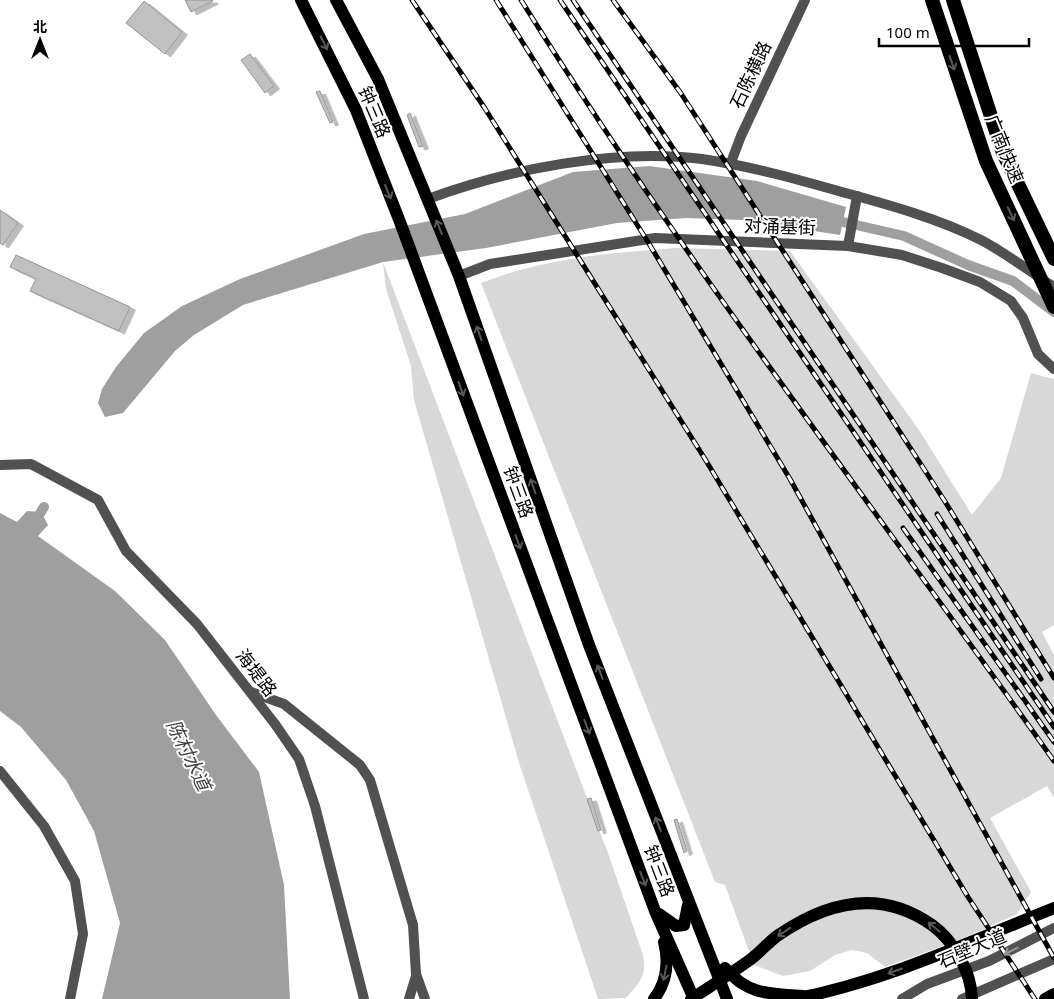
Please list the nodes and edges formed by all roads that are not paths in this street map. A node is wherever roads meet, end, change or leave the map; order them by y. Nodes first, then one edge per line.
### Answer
1 (301, 0) edge
2 (336, 0) edge
3 (805, 0) edge
4 (932, 0) edge
5 (953, 0) edge
6 (730, 165) junction
7 (856, 196) junction
8 (428, 199) junction
9 (848, 243) junction
10 (1054, 259) edge
11 (459, 276) junction
12 (1054, 287) edge
13 (1054, 307) edge
14 (1054, 370) edge
15 (0, 465) edge
16 (250, 692) junction
17 (0, 771) edge
18 (688, 904) junction
19 (1054, 908) edge
20 (655, 911) junction
21 (1054, 928) edge
22 (708, 947) junction
23 (1054, 959) edge
24 (416, 974) junction
25 (1054, 994) edge
26 (799, 998) edge
27 (70, 999) edge
28 (364, 999) edge
29 (409, 999) edge
30 (421, 999) edge
31 (425, 999) edge
32 (654, 999) edge
33 (693, 999) edge
34 (727, 999) edge
35 (902, 999) edge
36 (962, 999) edge
37 (972, 999) edge
38 (1045, 999) edge

1 -> 20 main road, 钟三路
2 - 8 main road, 钟三路
3 - 6 street, 石陈横路
4 -> 13 highway, 广南快速
5 - 10 highway, 广南快速
6 - 7 street
6 - 8 street
7 - 9 street
7 - 12 street
11 -> 8 main road, 钟三路
9 - 11 street, 对涌基街
9 - 14 street, 对涌基街
18 -> 11 main road, 钟三路
15 - 16 street, 海堤路
16 - 24 street
16 - 28 street, 海堤路
17 - 27 street
18 - 20 main road
18 - 22 main road, 钟三路
19 -> 26 main road
20 -> 32 main road
20 - 33 main road, 钟三路
21 -> 35 street, 石壁大道
22 - 26 main road
22 - 34 main road, 钟三路
23 - 36 street
24 - 29 street
24 - 30 street
24 - 31 street
25 - 38 main road
37 -> 33 main road

